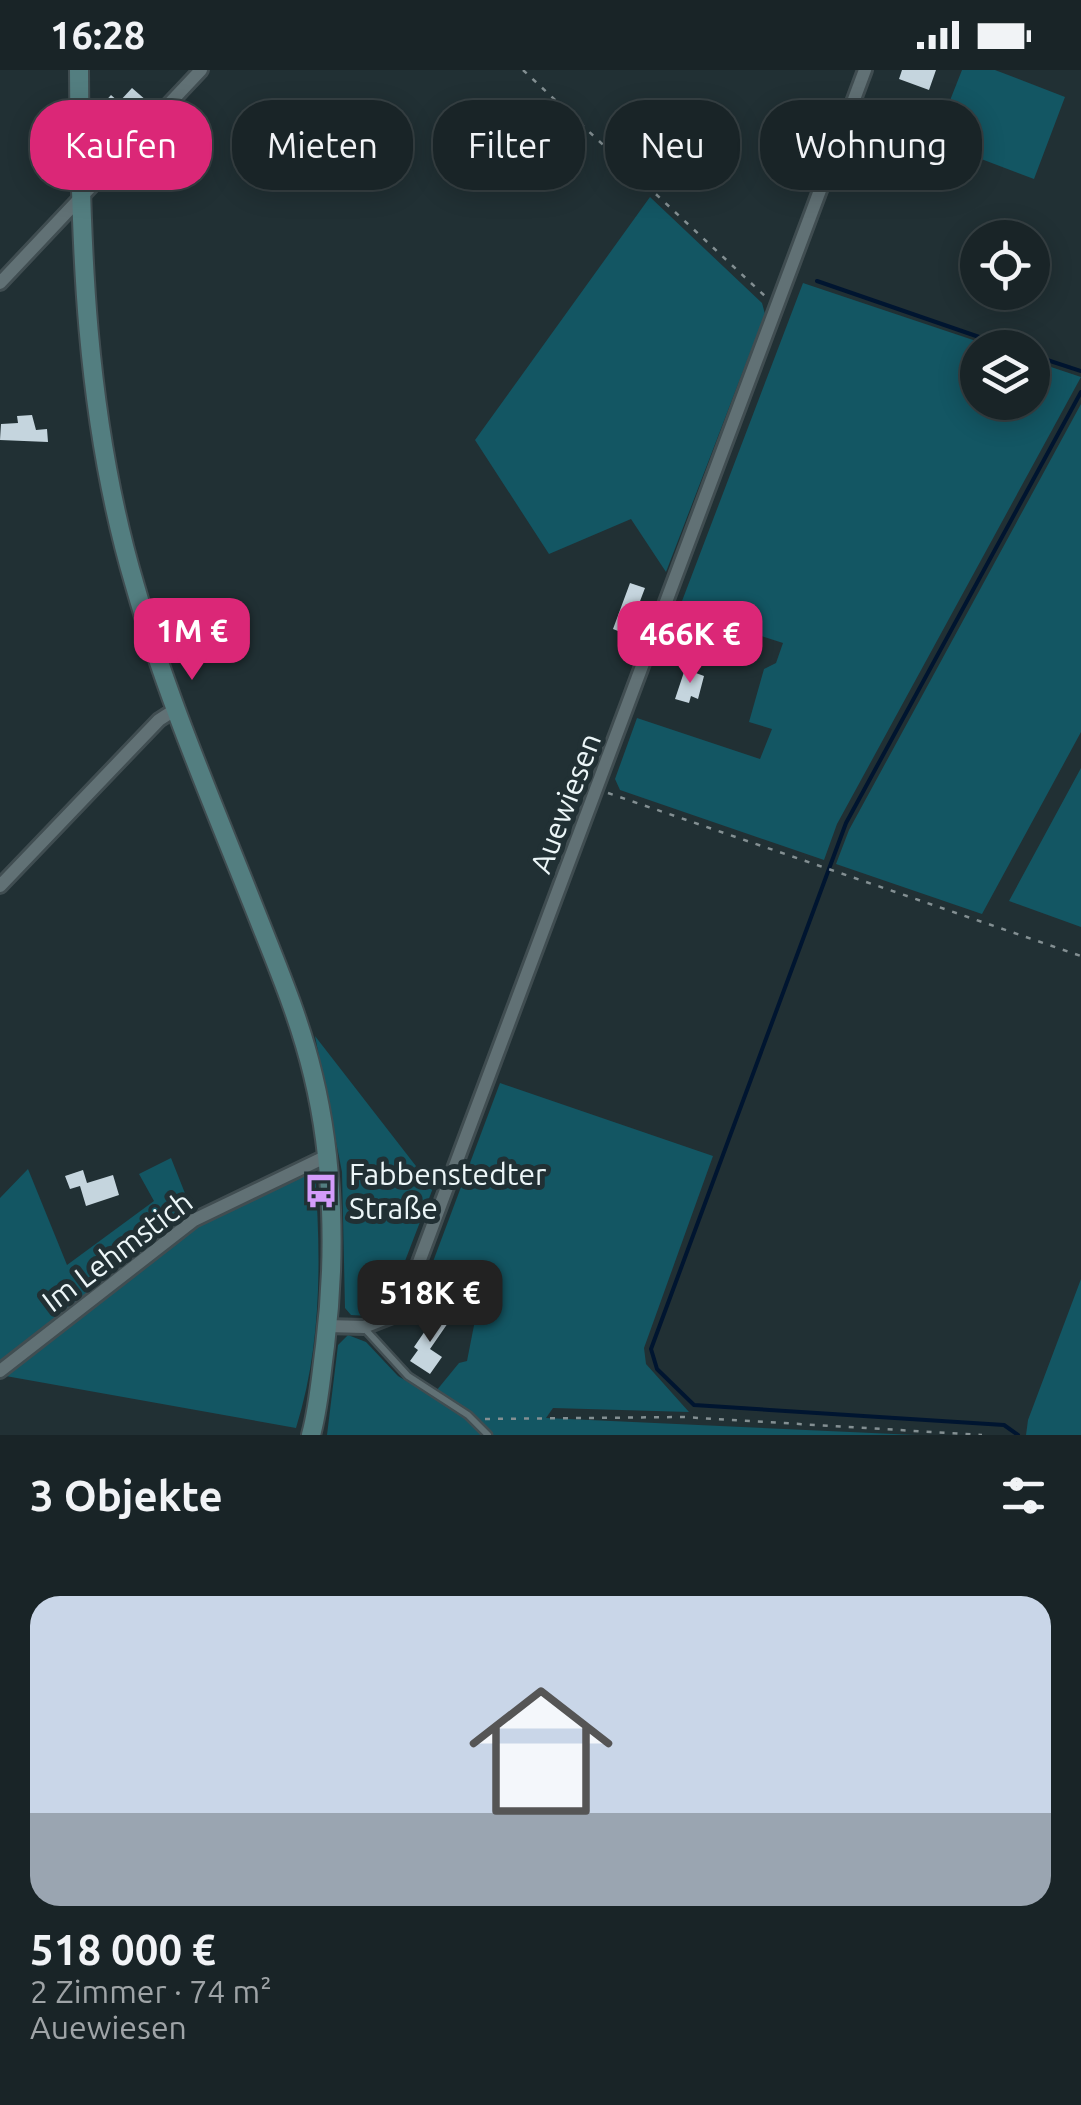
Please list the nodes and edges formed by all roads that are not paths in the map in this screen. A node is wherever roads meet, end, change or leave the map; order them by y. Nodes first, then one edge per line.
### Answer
1 (79, 70) edge
2 (201, 70) edge
3 (865, 70) edge
4 (80, 197) junction
5 (0, 283) edge
6 (176, 709) junction
7 (0, 886) edge
8 (326, 1156) junction
9 (327, 1326) junction
10 (364, 1327) junction
11 (0, 1371) edge
12 (311, 1435) edge
13 (488, 1435) edge

1 - 4 street
2 - 4 street
3 - 10 street, Auewiesen
4 - 5 street
4 - 6 street
6 - 7 street
6 - 8 street
8 - 9 street
8 - 11 street, Im Lehmstich
9 - 10 street
9 - 12 street
10 - 13 lane

